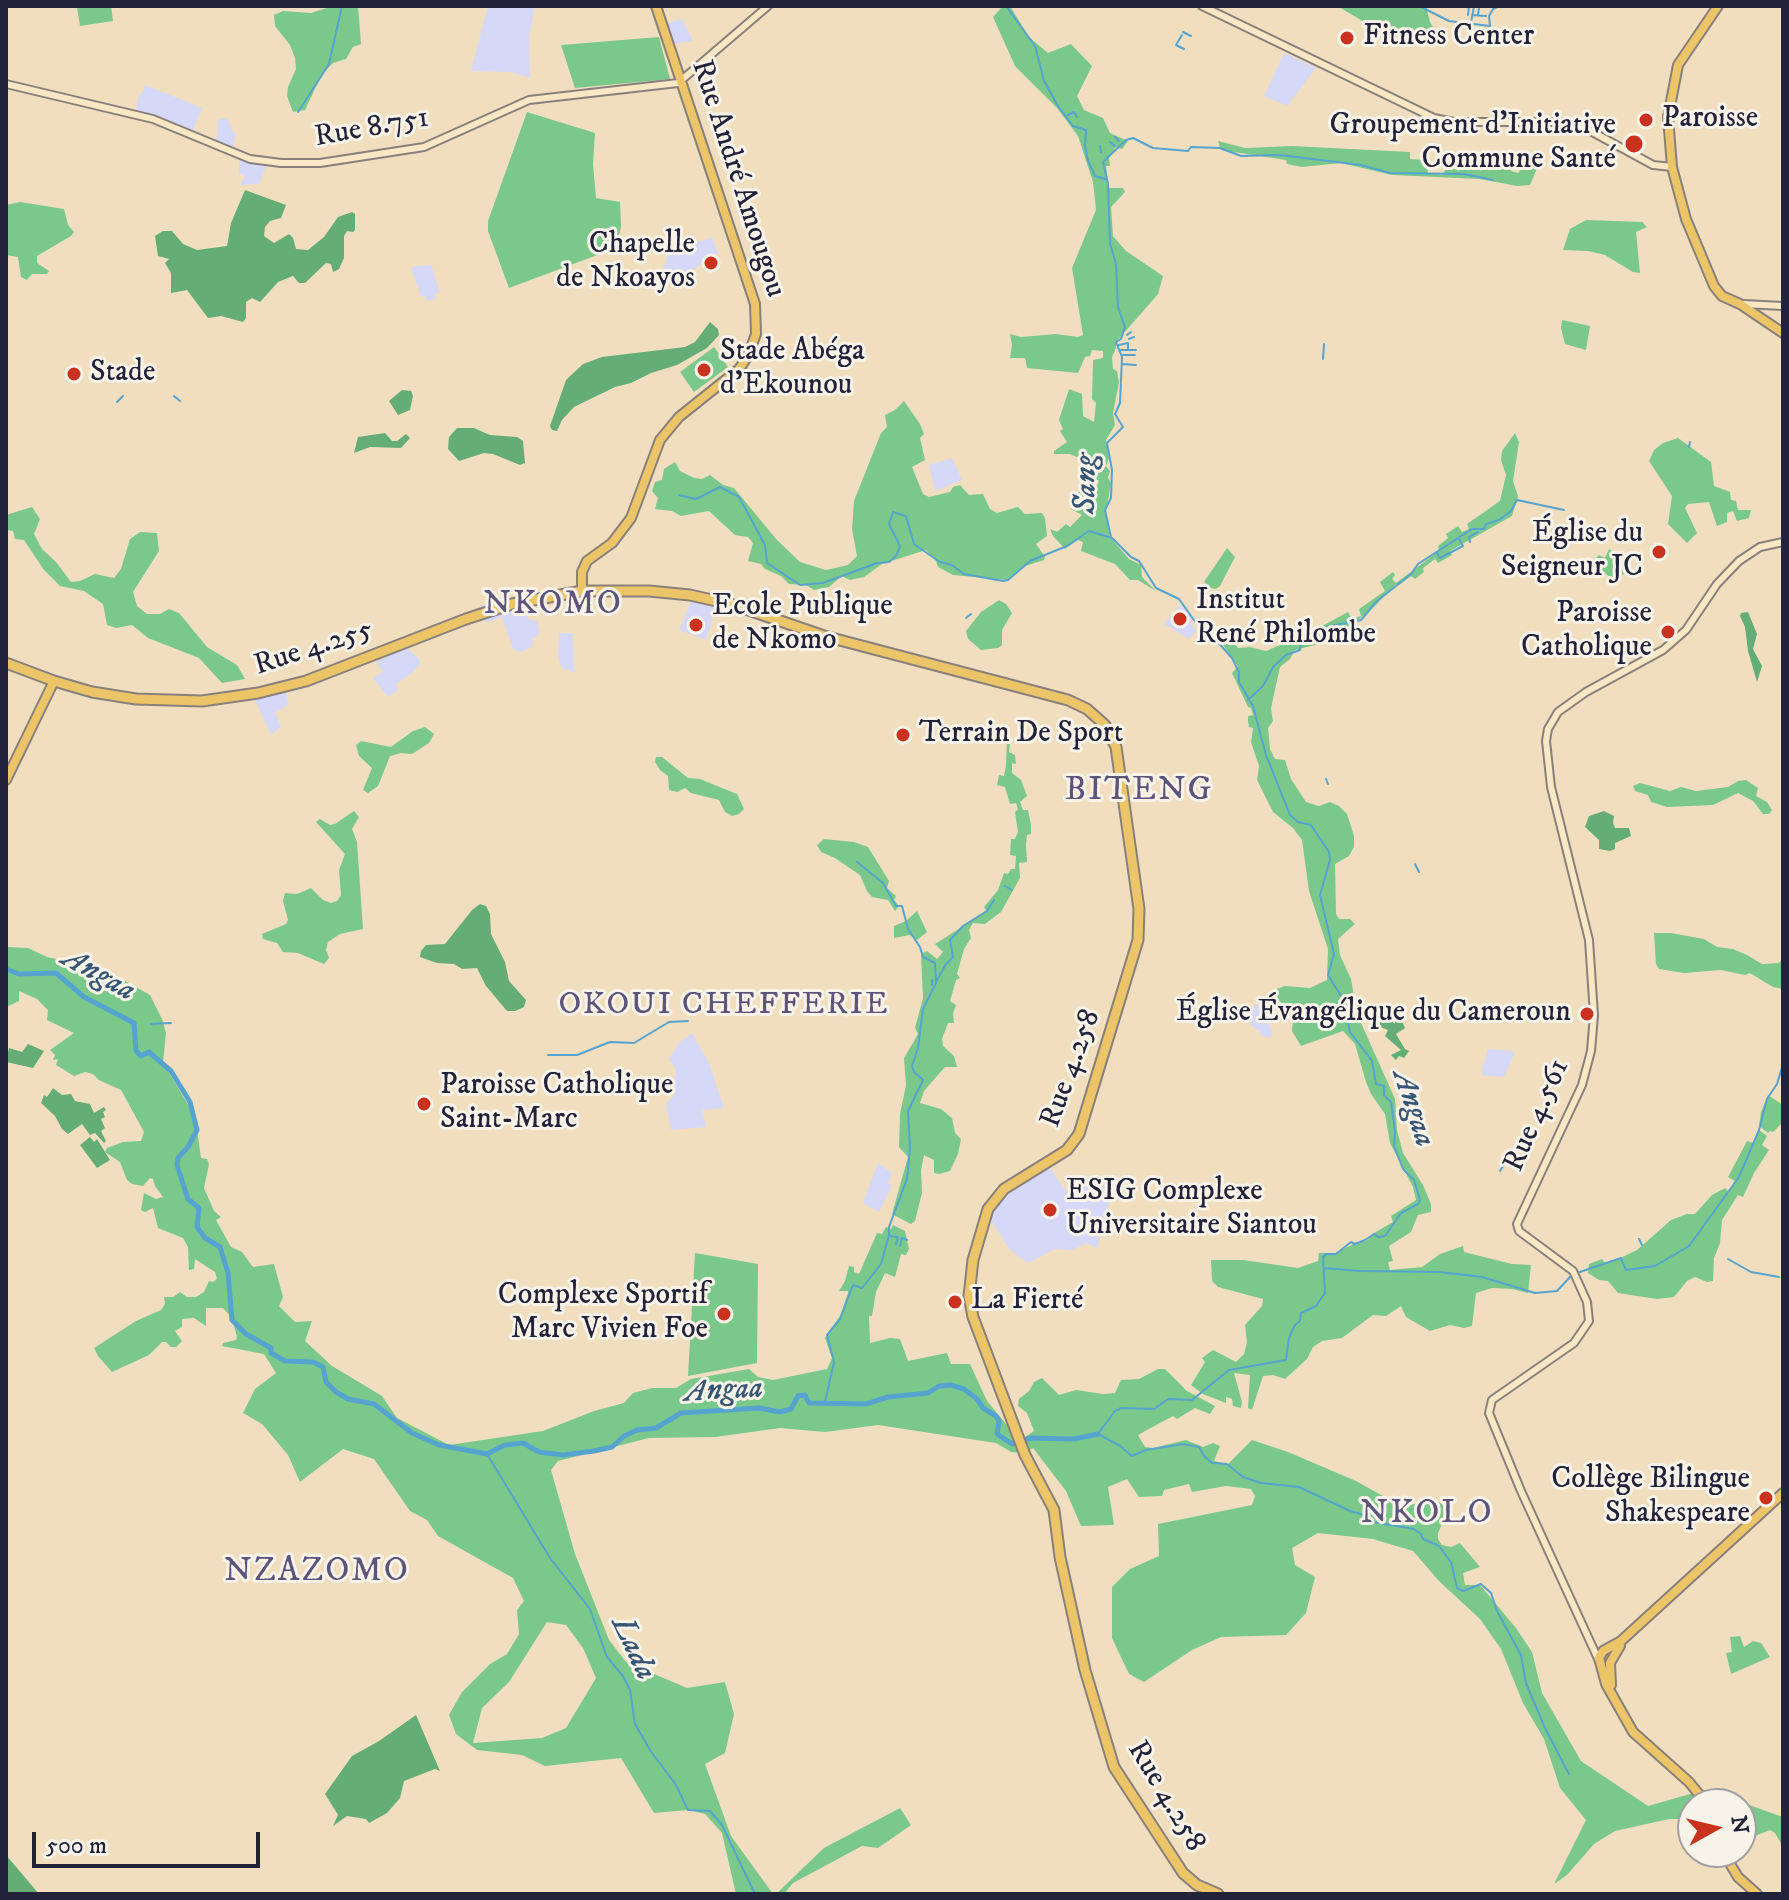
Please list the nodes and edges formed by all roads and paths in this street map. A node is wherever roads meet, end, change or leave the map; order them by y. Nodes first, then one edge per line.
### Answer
1 (656, 6) edge
2 (768, 6) edge
3 (1202, 6) edge
4 (1718, 6) edge
5 (681, 81) junction
6 (6, 84) edge
7 (1672, 167) junction
8 (1740, 304) junction
9 (1783, 306) edge
10 (1783, 333) edge
11 (1783, 542) edge
12 (582, 591) junction
13 (6, 663) edge
14 (54, 681) junction
15 (6, 780) edge
16 (1783, 1495) edge
17 (1587, 1638) junction
18 (1601, 1655) junction
19 (1611, 1660) junction
20 (1694, 1788) edge
21 (1698, 1788) edge
22 (1732, 1868) edge
23 (1218, 1894) edge
24 (1754, 1894) edge

1 - 5 main road, Rue André Amougou
2 - 5 main road
3 - 7 main road
4 - 7 main road
5 - 6 main road, Rue 8.751
5 - 12 main road, Rue André Amougou
7 - 8 main road
8 - 9 main road
8 - 10 main road
11 - 17 main road, Rue 4.561
12 - 14 highway, Rue 4.255
12 - 23 highway, Rue 4.258
13 - 14 highway, Rue 4.255
14 - 15 main road
16 - 18 main road
16 - 19 main road
17 - 18 main road, Rue 4.561
17 - 18 main road
18 - 19 main road
18 - 20 main road, Rue 4.561
19 - 21 main road
22 - 24 main road

